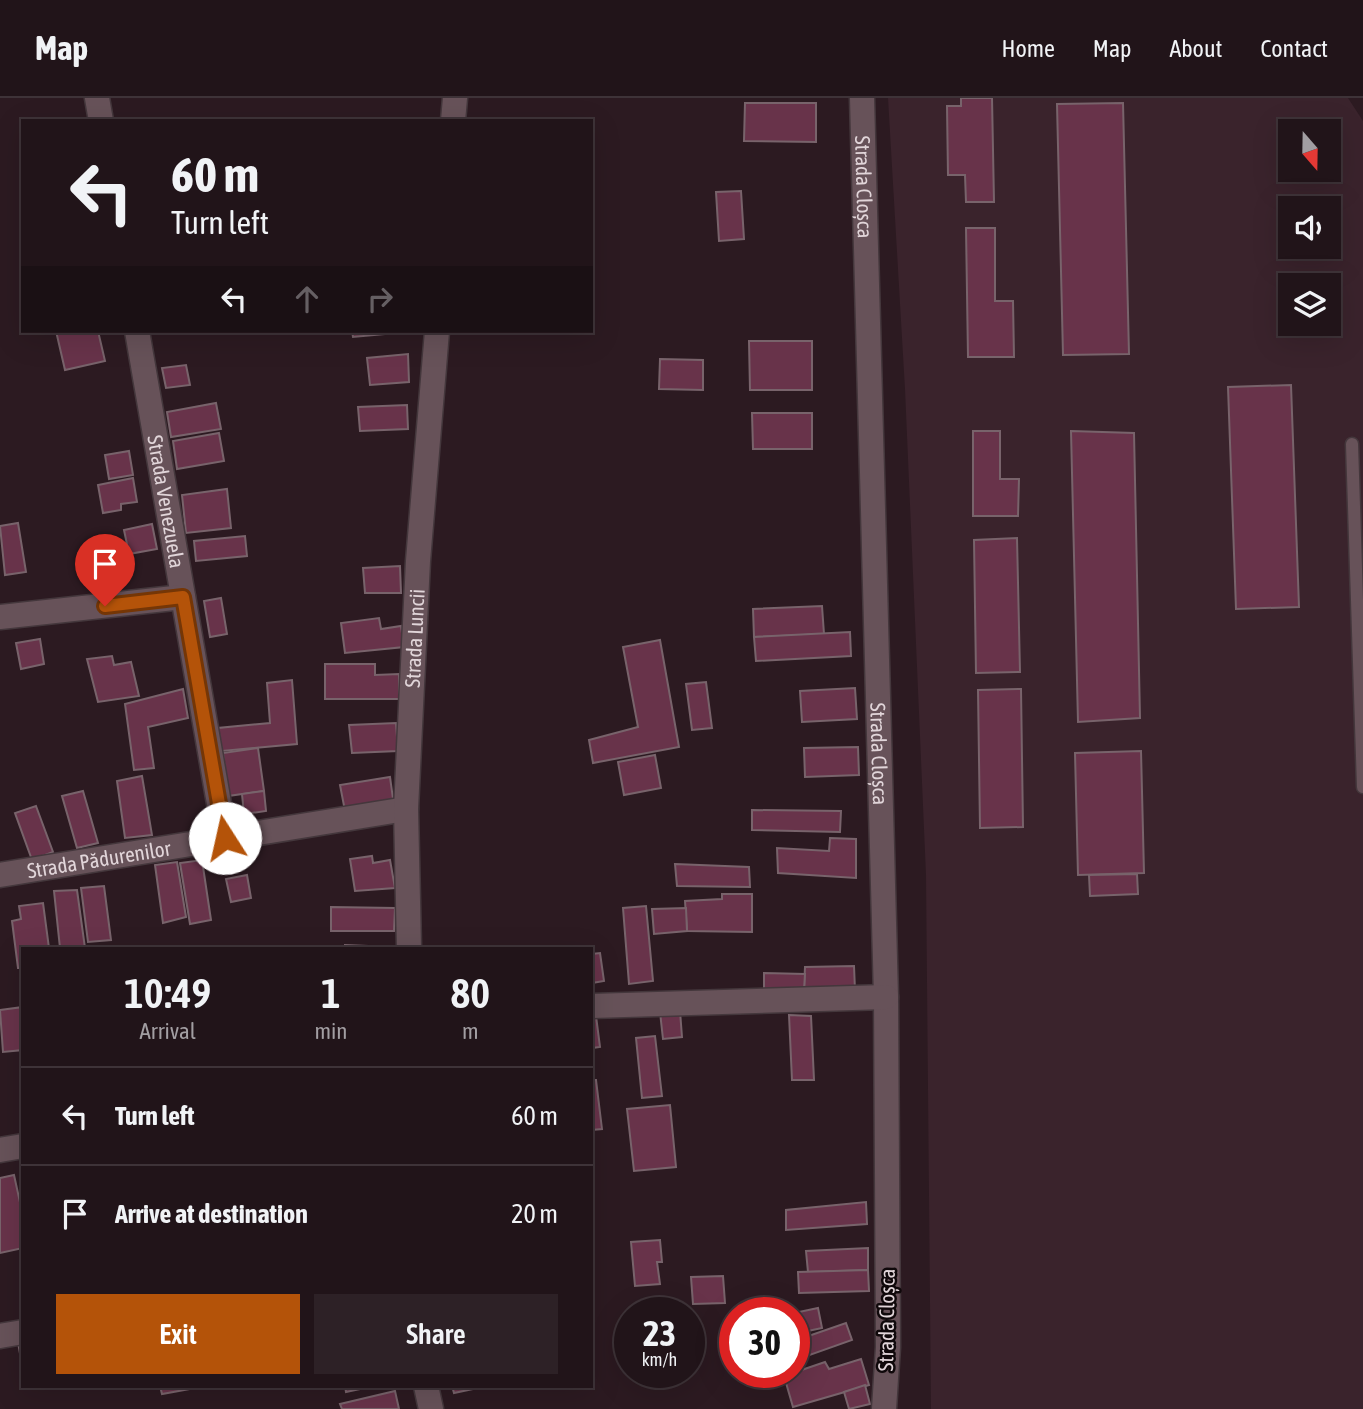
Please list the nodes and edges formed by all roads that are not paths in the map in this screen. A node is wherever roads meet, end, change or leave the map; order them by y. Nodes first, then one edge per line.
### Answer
1 (97, 98) edge
2 (455, 98) edge
3 (862, 98) edge
4 (101, 119) edge
5 (453, 119) edge
6 (137, 333) edge
7 (436, 333) edge
8 (1352, 444) dead end
9 (183, 597) junction
10 (0, 617) edge
11 (1363, 786) edge
12 (406, 809) junction
13 (225, 838) junction
14 (0, 875) edge
15 (409, 947) edge
16 (886, 998) junction
17 (593, 1006) edge
18 (21, 1146) edge
19 (0, 1150) edge
20 (21, 1332) edge
21 (0, 1336) edge
22 (426, 1388) edge
23 (431, 1409) edge
24 (884, 1409) edge

1 - 4 street
2 - 5 street
3 - 16 street, Strada Cloșca
6 - 9 street, Strada Venezuela
7 - 12 street, Strada Luncii
8 - 11 lane
9 - 10 street
9 - 13 street, Strada Venezuela
12 - 13 street, Strada Pădurenilor
12 - 15 street, Strada Luncii
13 - 14 street, Strada Pădurenilor
16 - 17 street
16 - 24 street, Strada Cloșca
18 - 19 street
20 - 21 street
22 - 23 street

